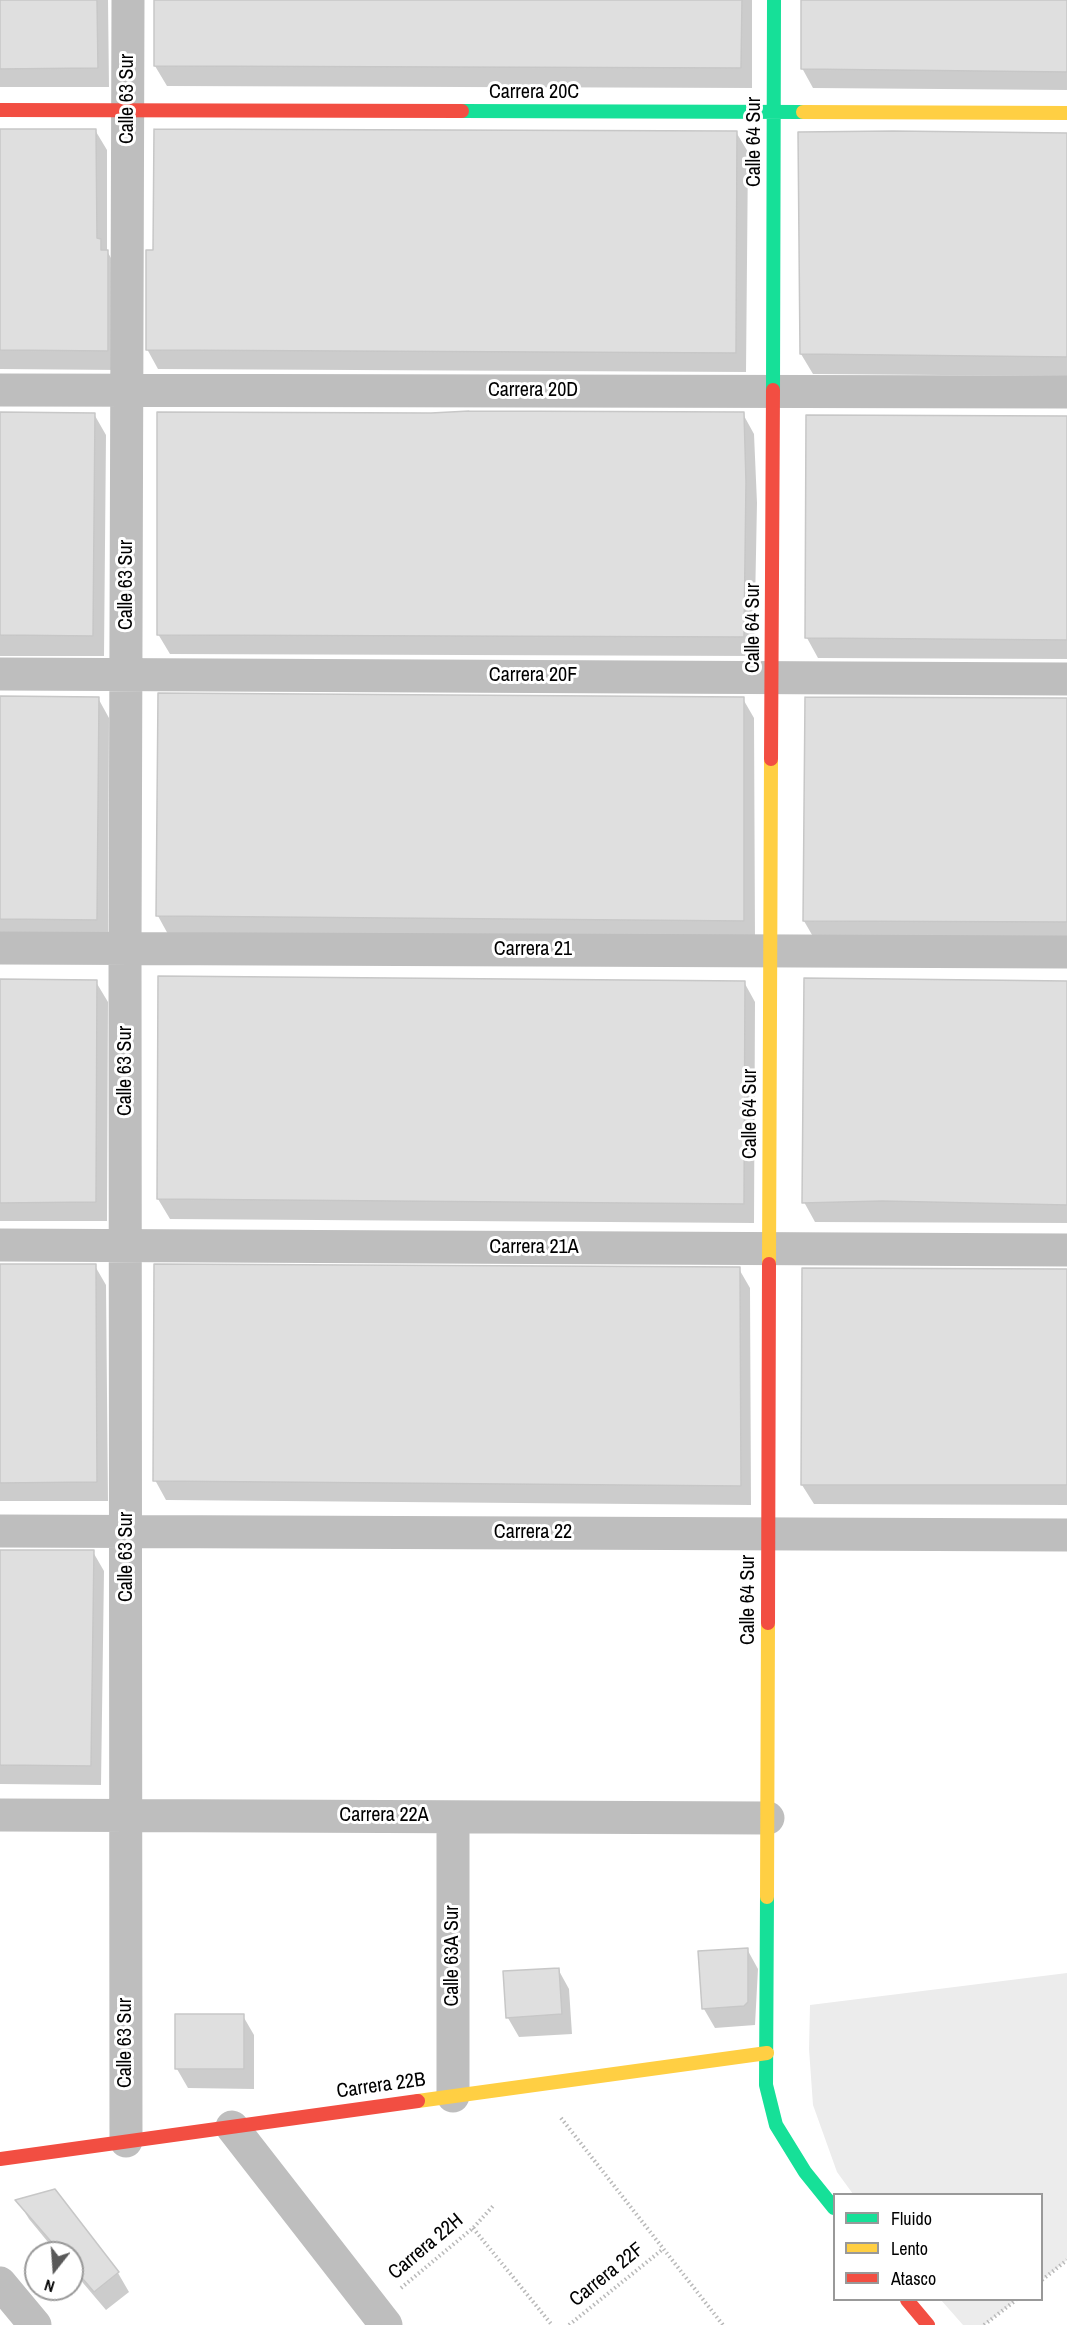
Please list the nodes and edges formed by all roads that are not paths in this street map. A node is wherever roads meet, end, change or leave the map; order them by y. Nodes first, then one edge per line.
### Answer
1 (128, 0) edge
2 (774, 0) edge
3 (0, 110) edge
4 (128, 111) junction
5 (774, 113) junction
6 (1067, 113) edge
7 (0, 390) edge
8 (128, 390) junction
9 (773, 392) junction
10 (1067, 392) edge
11 (0, 674) edge
12 (127, 674) junction
13 (773, 678) junction
14 (1067, 679) edge
15 (0, 948) edge
16 (125, 948) junction
17 (770, 951) junction
18 (1067, 952) edge
19 (0, 1245) edge
20 (127, 1246) junction
21 (771, 1248) junction
22 (1067, 1250) edge
23 (0, 1531) edge
24 (127, 1531) junction
25 (769, 1534) junction
26 (1067, 1535) edge
27 (0, 1815) edge
28 (126, 1815) junction
29 (453, 1817) junction
30 (768, 1818) junction
31 (767, 2053) junction
32 (453, 2096) junction
33 (232, 2127) junction
34 (126, 2142) junction
35 (0, 2159) edge
36 (833, 2207) edge
37 (0, 2283) edge
38 (908, 2301) edge
39 (381, 2318) edge
40 (35, 2325) edge
41 (928, 2325) edge

1 - 4 street, Calle 63 Sur
2 - 5 street, Calle 64 Sur
3 - 4 street, Carrera 20C
4 - 5 street, Carrera 20C
4 - 8 street, Calle 63 Sur
5 - 6 street, Carrera 20C
5 - 9 street, Calle 64 Sur
7 - 8 street, Carrera 20D
8 - 9 street, Carrera 20D
8 - 12 street, Calle 63 Sur
9 - 10 street, Carrera 20D
9 - 13 street, Calle 64 Sur
11 - 12 street, Carrera 20F
12 - 13 street, Carrera 20F
12 - 16 street, Calle 63 Sur
13 - 14 street, Carrera 20F
13 - 17 street, Calle 64 Sur
15 - 16 street, Carrera 21
16 - 17 street, Carrera 21
16 - 20 street, Calle 63 Sur
17 - 18 street, Carrera 21
17 - 21 street, Calle 64 Sur
19 - 20 street, Carrera 21A
20 - 21 street, Carrera 21A
20 - 24 street, Calle 63 Sur
21 - 22 street, Carrera 21A
21 - 25 street, Calle 64 Sur
23 - 24 street, Carrera 22
24 - 25 street, Carrera 22
24 - 28 street, Calle 63 Sur
25 - 26 street, Carrera 22
25 - 30 street, Calle 64 Sur
27 - 28 street, Carrera 22A
28 - 29 street, Carrera 22A
28 - 34 street, Calle 63 Sur
29 - 30 street, Carrera 22A
29 - 32 street, Calle 63A Sur
30 - 31 street, Calle 64 Sur
31 - 32 street, Carrera 22B
31 - 36 street, Calle 64 Sur
32 - 33 street, Carrera 22B
33 - 34 street, Carrera 22B
33 - 39 street
34 - 35 street, Carrera 22B
37 - 40 street
38 - 41 street

